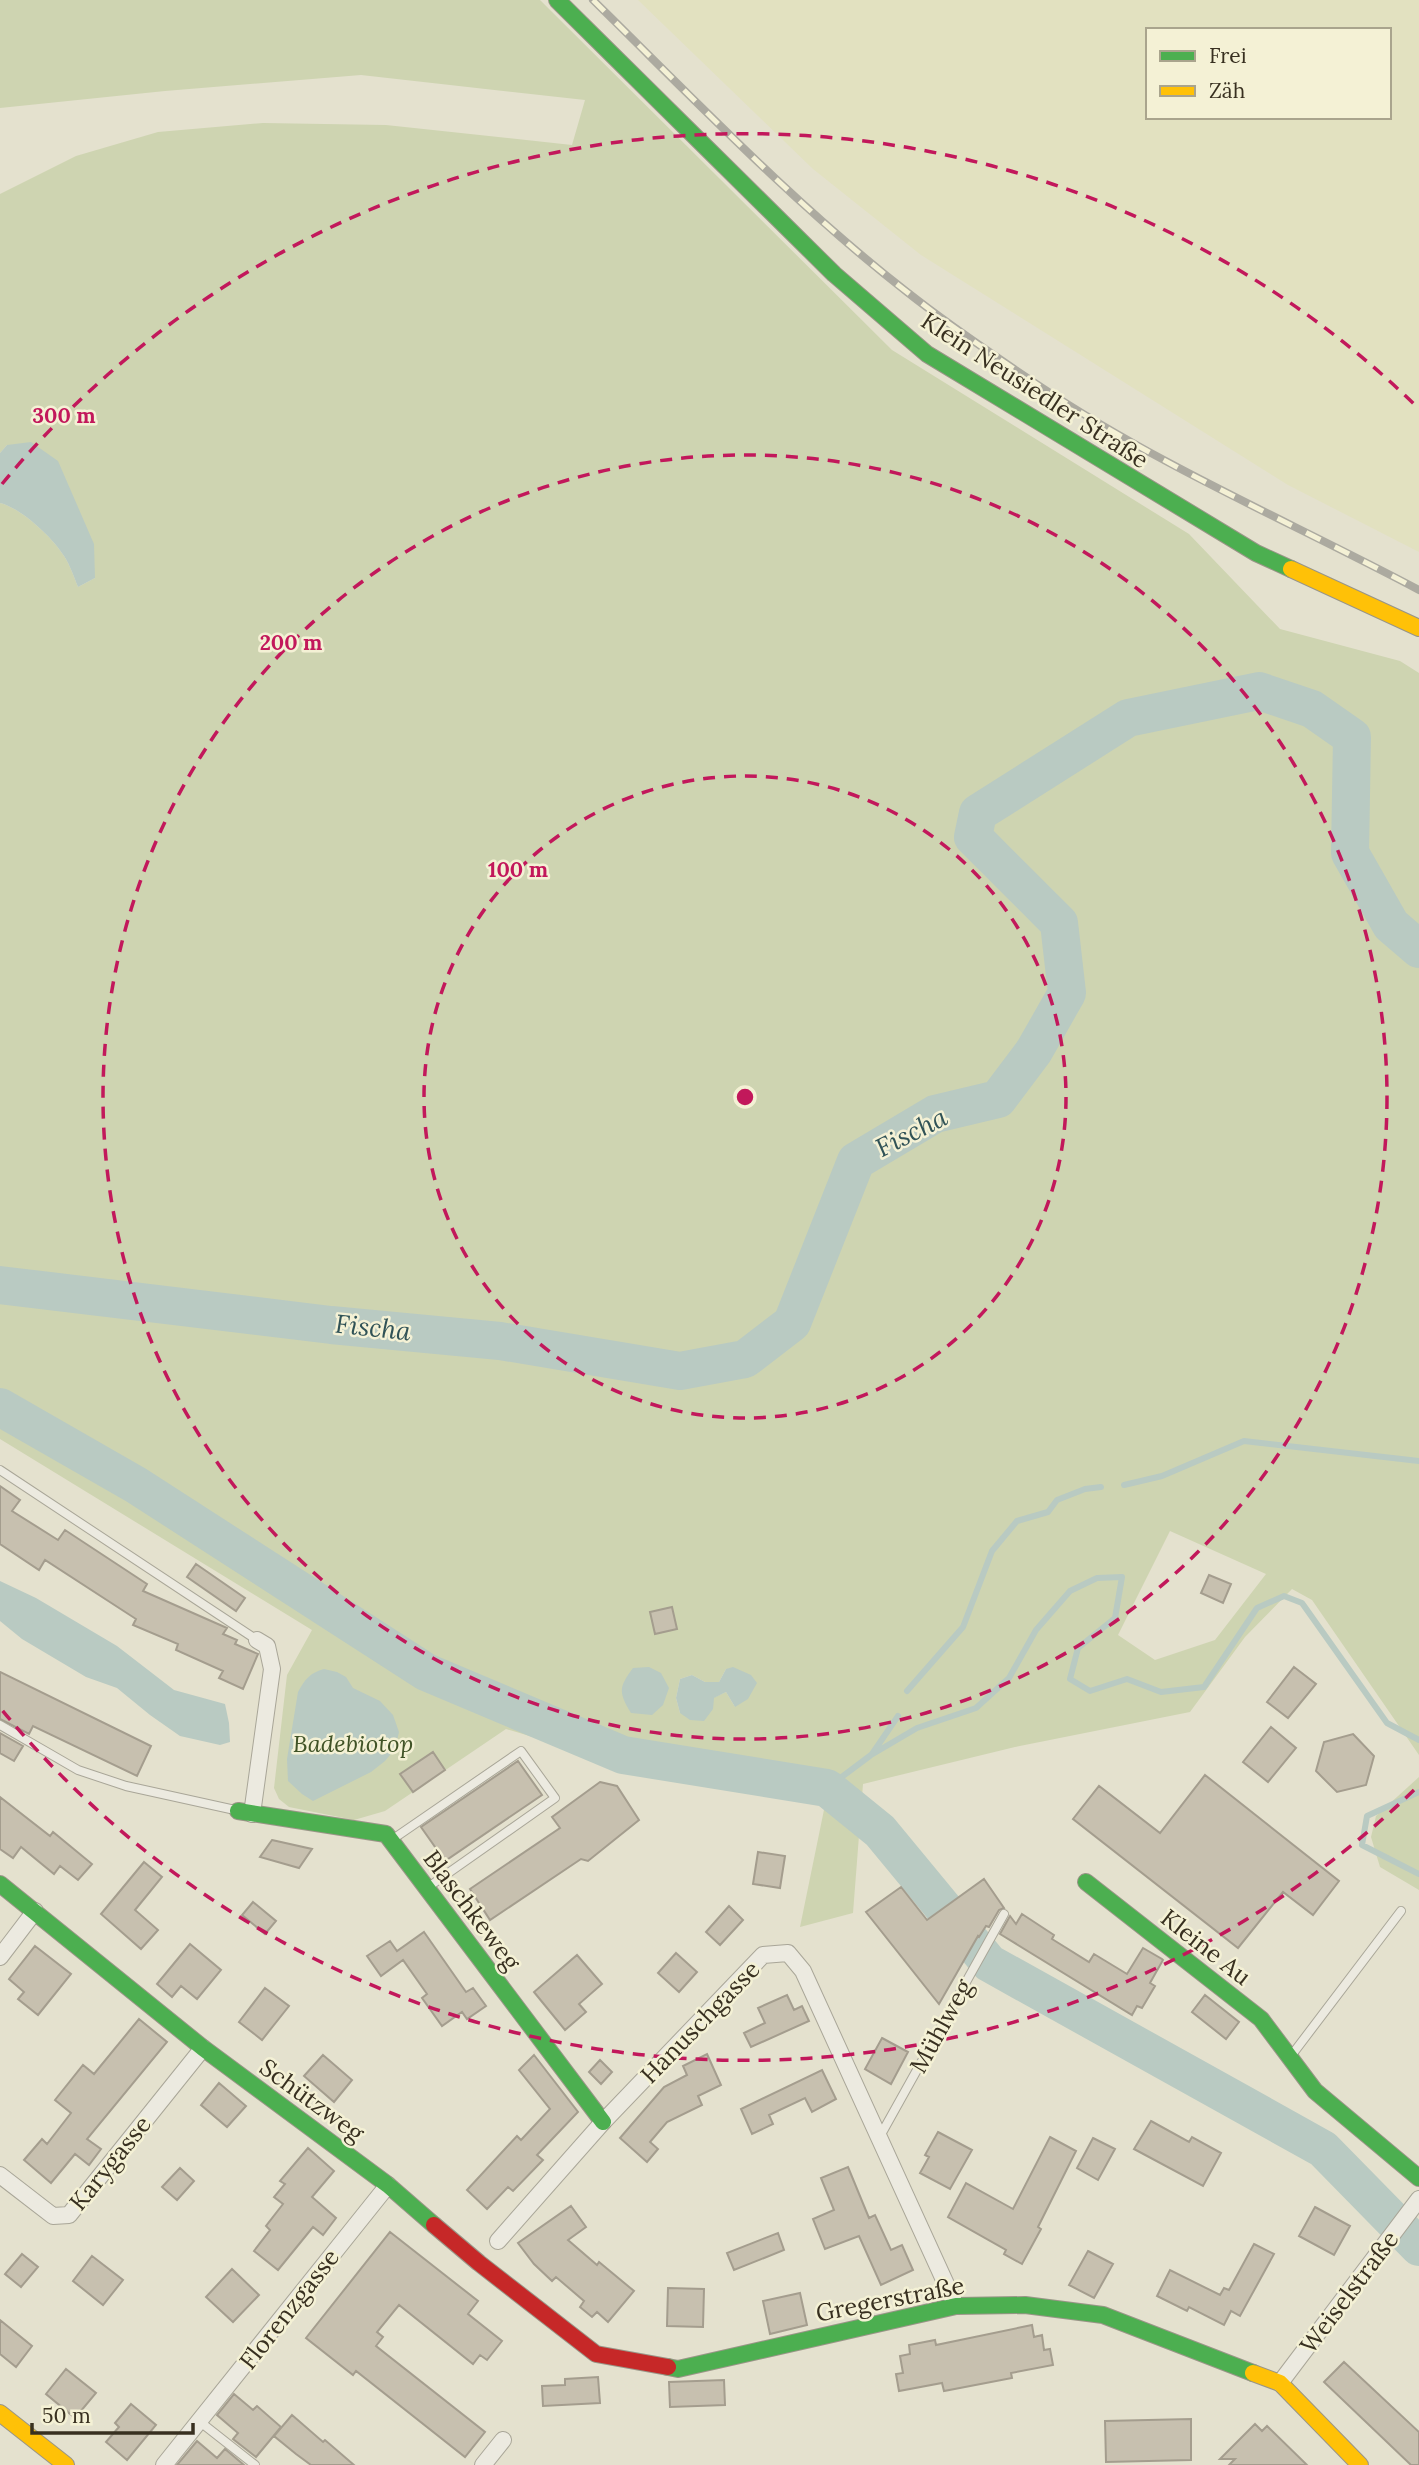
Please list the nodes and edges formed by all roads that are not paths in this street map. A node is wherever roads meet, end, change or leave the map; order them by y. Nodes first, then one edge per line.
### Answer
1 (556, 0) edge
2 (1419, 628) edge
3 (0, 1470) edge
4 (257, 1640) joint
5 (0, 1726) edge
6 (245, 1812) junction
7 (391, 1840) junction
8 (1086, 1882) dead end
9 (0, 1884) edge
10 (427, 1888) junction
11 (35, 1911) junction
12 (1401, 1911) dead end
13 (1004, 1914) dead end
14 (0, 1957) edge
15 (203, 2048) junction
16 (1289, 2058) junction
17 (603, 2122) junction
18 (879, 2138) junction
19 (0, 2175) edge
20 (1419, 2178) edge
21 (388, 2185) junction
22 (1418, 2200) edge
23 (498, 2241) dead end
24 (956, 2306) junction
25 (596, 2354) joint
26 (1280, 2383) junction
27 (0, 2413) edge
28 (199, 2421) junction
29 (503, 2440) dead end
30 (59, 2463) edge
31 (164, 2465) edge
32 (255, 2465) edge
33 (483, 2465) edge
34 (1360, 2465) edge

1 - 2 street, Klein Neusiedler Straße
3 - 4 lane
4 - 6 street
5 - 6 lane, Blaschkeweg
6 - 7 street, Blaschkeweg
7 - 10 street, Blaschkeweg
7 - 10 lane
8 - 16 street, Kleine Au
9 - 11 street, Schützweg
10 - 17 street, Blaschkeweg
11 - 14 street
11 - 15 street, Schützweg
12 - 16 lane
13 - 18 lane, Mühlweg
15 - 19 street, Karygasse
15 - 21 street, Schützweg
16 - 20 street, Kleine Au
17 - 18 street, Hanuschgasse
17 - 23 street, Hanuschgasse
18 - 24 street, Hanuschgasse
21 - 25 street, Schützweg
21 - 28 street, Florenzgasse
22 - 26 street, Weiselstraße
24 - 25 street, Gregerstraße
24 - 26 street, Gregerstraße
26 - 34 street, Gregerstraße
27 - 30 street
28 - 31 street, Florenzgasse
28 - 32 lane
29 - 33 street

